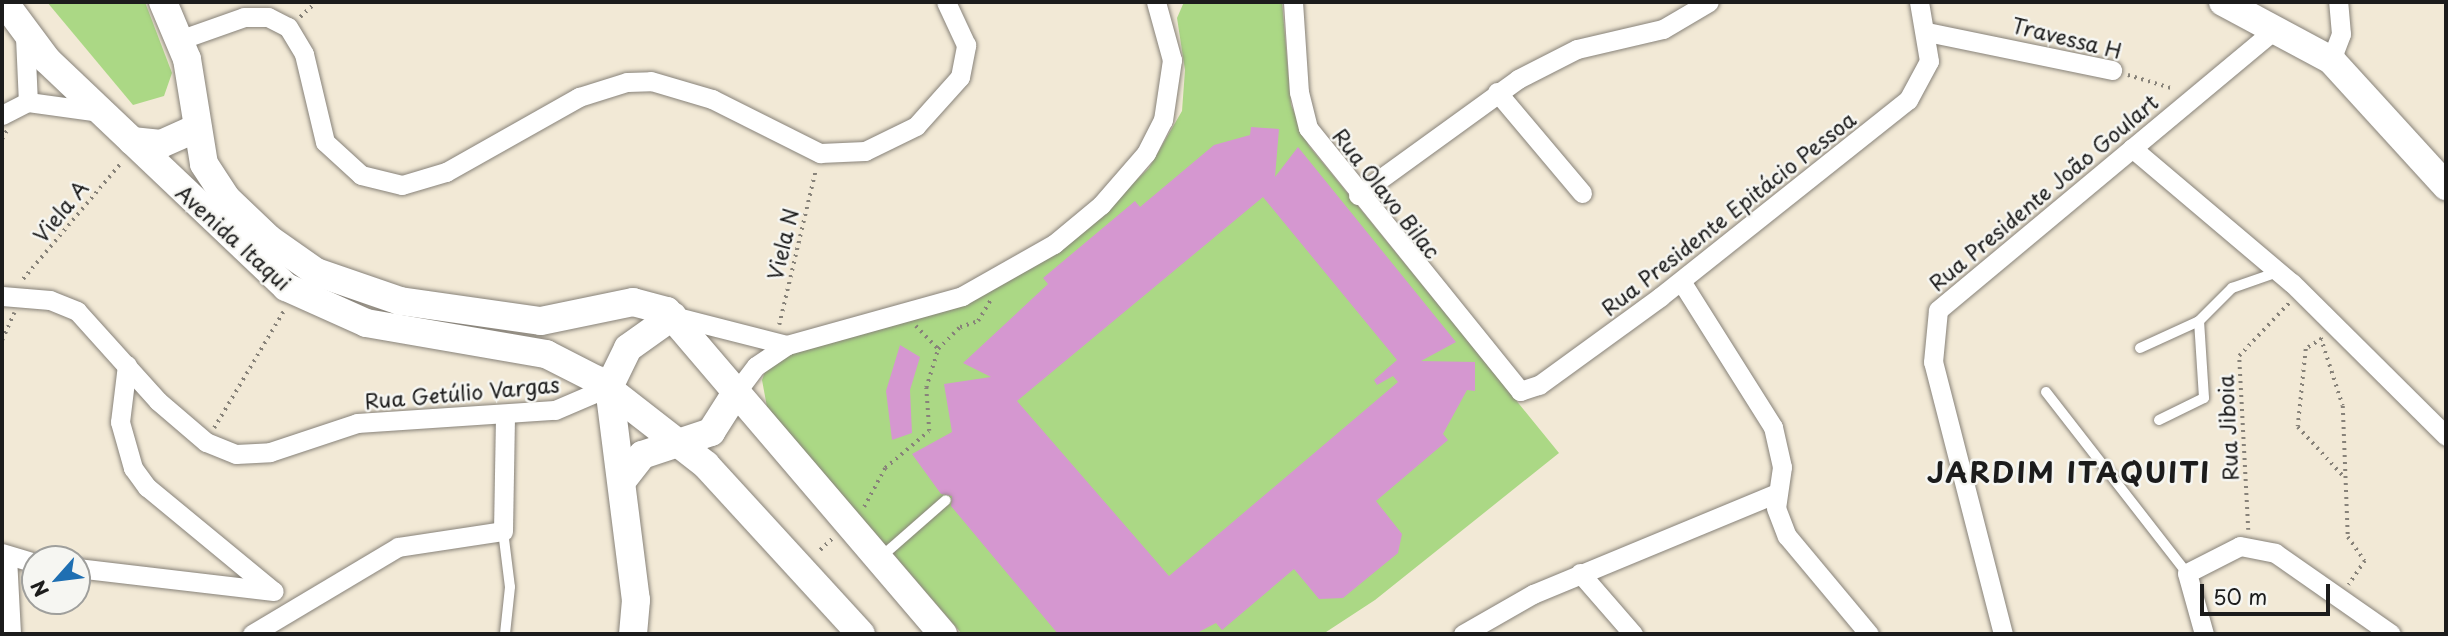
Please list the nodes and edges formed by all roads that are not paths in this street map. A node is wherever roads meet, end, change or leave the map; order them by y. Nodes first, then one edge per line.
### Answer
1 (4, 2) edge
2 (163, 2) edge
3 (1293, 2) edge
4 (1709, 2) edge
5 (1919, 2) edge
6 (2224, 2) edge
7 (2339, 2) edge
8 (944, 3) edge
9 (1162, 5) edge
10 (22, 29) junction
11 (2274, 30) junction
12 (1927, 32) junction
13 (182, 38) junction
14 (2330, 60) junction
15 (2112, 70) road end
16 (1497, 92) junction
17 (28, 102) junction
18 (100, 113) junction
19 (2, 115) edge
20 (197, 128) junction
21 (134, 144) junction
22 (2132, 148) junction
23 (2446, 186) edge
24 (1582, 192) dead end
25 (1358, 195) junction
26 (2279, 272) junction
27 (1681, 281) junction
28 (10, 297) edge
29 (673, 316) junction
30 (2199, 321) junction
31 (781, 343) junction
32 (2140, 348) dead end
33 (127, 365) junction
34 (1512, 386) joint
35 (609, 387) junction
36 (737, 391) junction
37 (2046, 392) dead end
38 (505, 414) junction
39 (2160, 420) dead end
40 (2446, 436) edge
41 (682, 445) junction
42 (622, 481) junction
43 (1777, 493) junction
44 (946, 500) dead end
45 (503, 531) junction
46 (4, 555) edge
47 (21, 559) edge
48 (878, 559) junction
49 (91, 570) edge
50 (1580, 573) junction
51 (2187, 573) junction
52 (272, 590) junction
53 (298, 602) junction
54 (11, 634) edge
55 (253, 634) edge
56 (505, 634) edge
57 (633, 634) edge
58 (861, 634) edge
59 (943, 634) edge
60 (1463, 634) edge
61 (1633, 634) edge
62 (1869, 634) edge
63 (2003, 634) edge
64 (2204, 634) edge
65 (2390, 634) edge

1 - 10 main road, Avenida Itaqui
2 - 13 main road, Avenida Itaqui
3 - 25 street, Rua Olavo Bilac
4 - 16 street
5 - 12 street, Rua Presidente Epitácio Pessoa
6 - 11 main road
7 - 14 street
8 - 13 street
9 - 31 street
10 - 17 street
10 - 18 main road, Avenida Itaqui
11 - 14 main road
11 - 22 street, Rua Presidente João Goulart
12 - 15 street, Travessa H
12 - 27 street, Rua Presidente Epitácio Pessoa
13 - 20 main road, Avenida Itaqui
14 - 23 main road
16 - 24 street
16 - 25 street
17 - 18 street
17 - 19 street
18 - 21 main road, Avenida Itaqui
20 - 21 main road
20 - 29 main road, Avenida Itaqui
21 - 35 main road, Avenida Itaqui
22 - 26 street
22 - 63 street, Rua Presidente João Goulart
25 - 34 street, Rua Olavo Bilac
26 - 30 lane
26 - 40 street
27 - 34 street, Rua Presidente Epitácio Pessoa
27 - 43 street
28 - 33 street
29 - 31 street
29 - 35 main road
29 - 36 main road
30 - 32 lane
30 - 39 lane
31 - 36 street
33 - 38 street, Rua Getúlio Vargas
33 - 52 street
35 - 38 street, Rua Getúlio Vargas
35 - 41 main road, Avenida Itaqui
35 - 42 main road
36 - 41 main road
36 - 48 main road
37 - 51 lane
38 - 45 street
41 - 42 main road
41 - 58 main road, Avenida Itaqui
42 - 57 main road
43 - 50 street
43 - 62 street
44 - 48 lane
45 - 53 street
45 - 56 lane
46 - 47 street
46 - 54 street
48 - 59 main road
49 - 52 street
50 - 60 street
50 - 61 street
51 - 64 street
51 - 65 street
52 - 53 street
53 - 55 street

